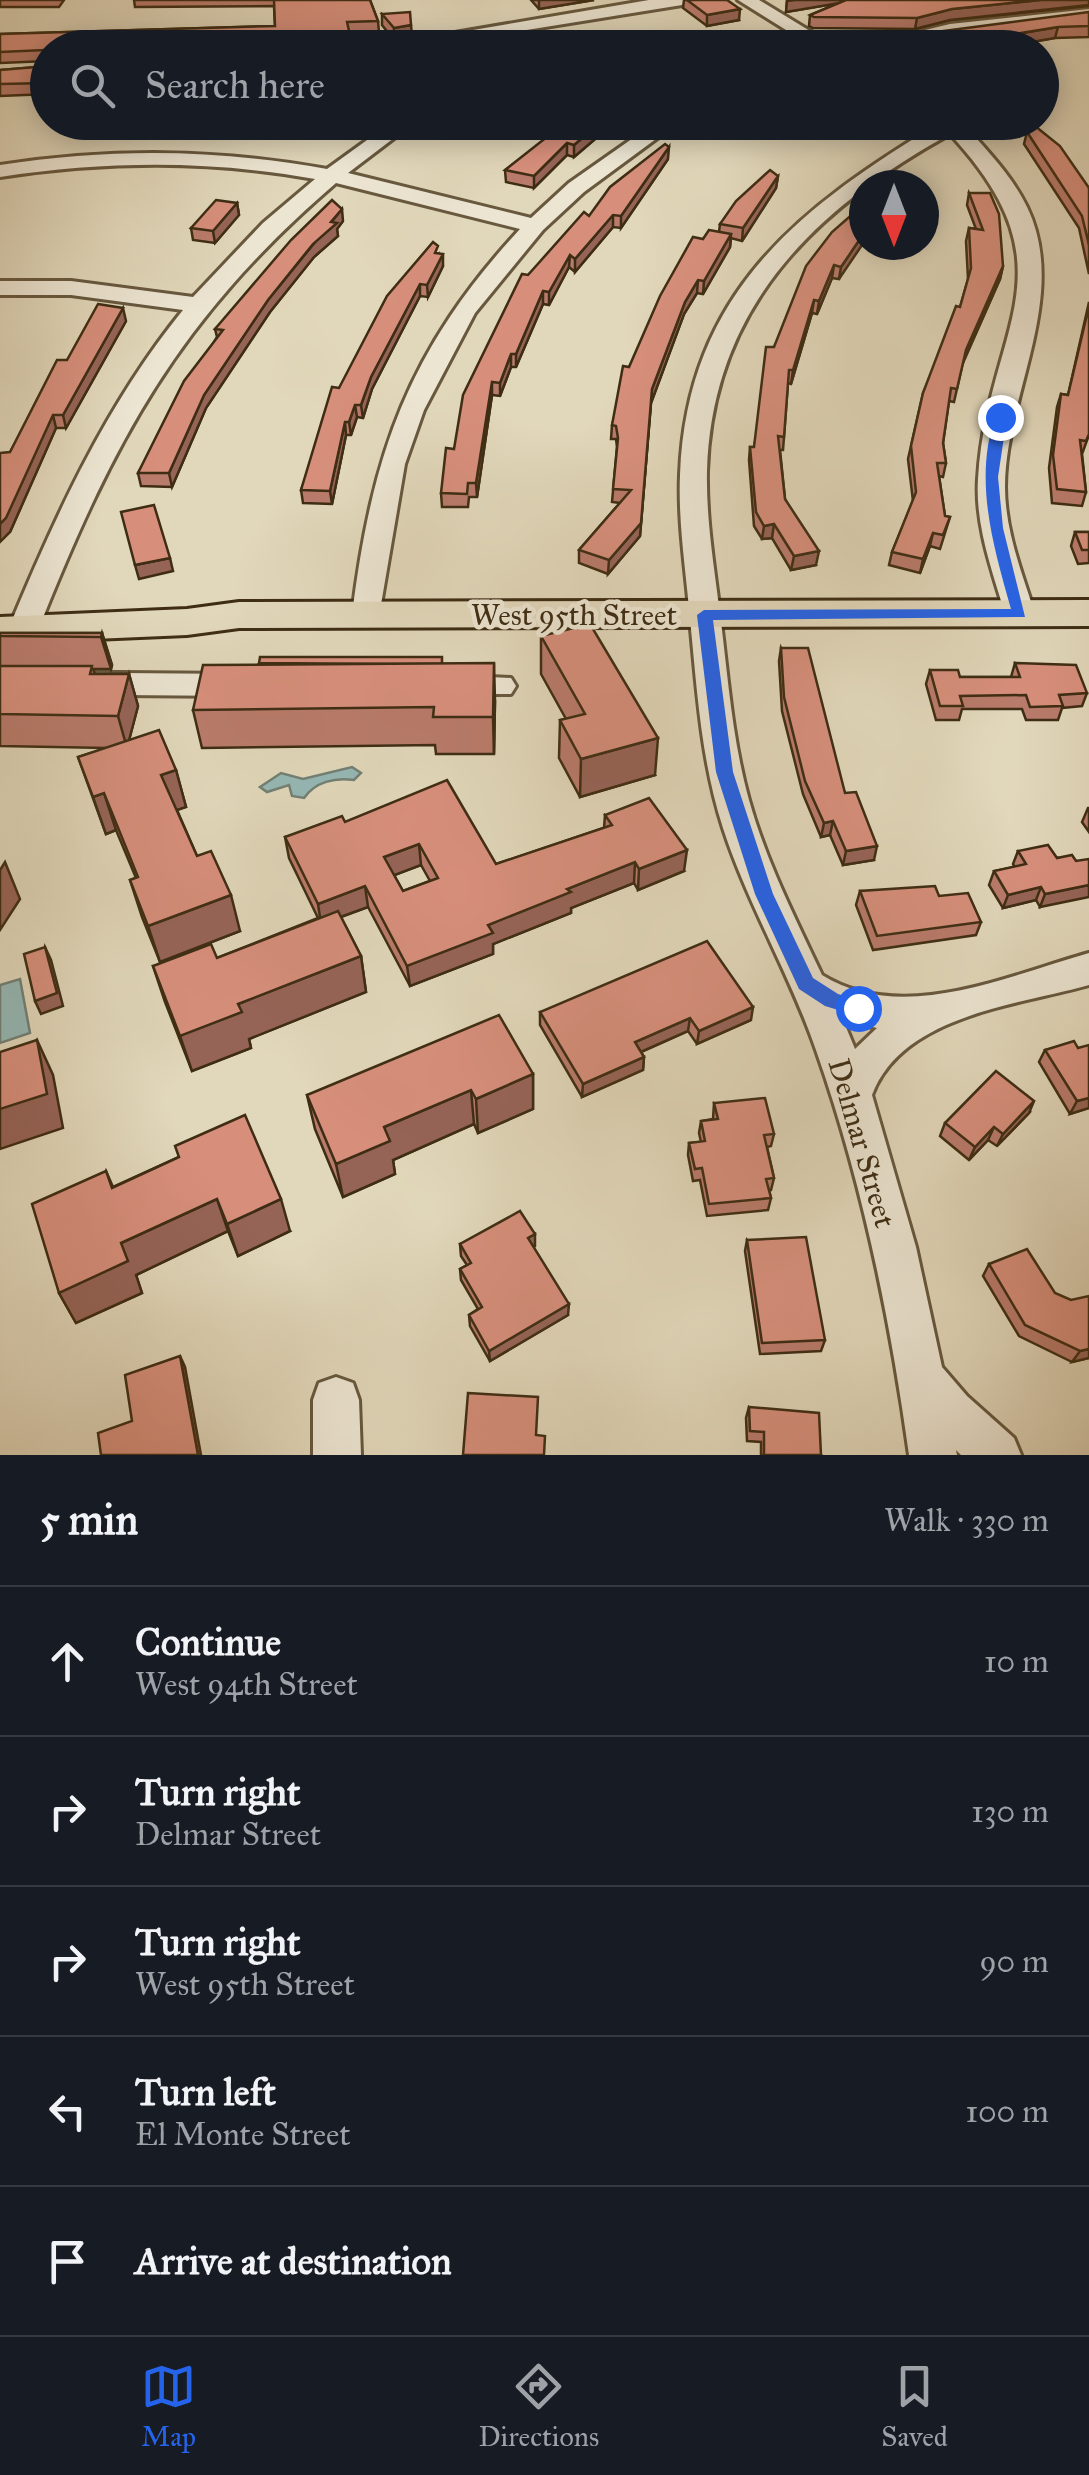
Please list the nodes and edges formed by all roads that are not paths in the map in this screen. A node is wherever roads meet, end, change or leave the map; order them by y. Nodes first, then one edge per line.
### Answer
1 (683, 0) edge
2 (747, 0) edge
3 (1089, 14) edge
4 (491, 30) edge
5 (596, 30) edge
6 (798, 30) edge
7 (941, 30) edge
8 (381, 140) edge
9 (643, 140) edge
10 (923, 140) edge
11 (969, 140) edge
12 (0, 171) edge
13 (333, 174) junction
14 (534, 226) junction
15 (0, 288) edge
16 (197, 306) junction
17 (1089, 613) edge
18 (1020, 614) junction
19 (367, 615) junction
20 (704, 615) junction
21 (14, 616) edge
22 (0, 683) edge
23 (269, 685) edge
24 (423, 686) edge
25 (500, 686) dead end
26 (1089, 969) edge
27 (806, 984) junction
28 (932, 1012) junction
29 (851, 1096) junction
30 (923, 1380) junction
31 (336, 1400) dead end
32 (336, 1455) edge
33 (933, 1455) edge
34 (997, 1455) edge

1 - 4 street
1 - 5 street
2 - 6 street
3 - 7 street
8 - 13 street
9 - 14 street
10 - 20 street, Delmar Street
11 - 18 street
12 - 13 street
13 - 14 street
13 - 16 street
14 - 19 street
15 - 16 street
16 - 21 street
17 - 18 main road, West 95th Street
18 - 20 main road, West 95th Street
19 - 20 main road, West 95th Street
19 - 21 main road, West 95th Street
20 - 27 street, Delmar Street
22 - 23 street
24 - 25 street
26 - 28 street
27 - 28 street
27 - 29 street, Delmar Street
28 - 29 street
29 - 30 street, Delmar Street
30 - 33 street, Delmar Street
30 - 34 street
31 - 32 street

